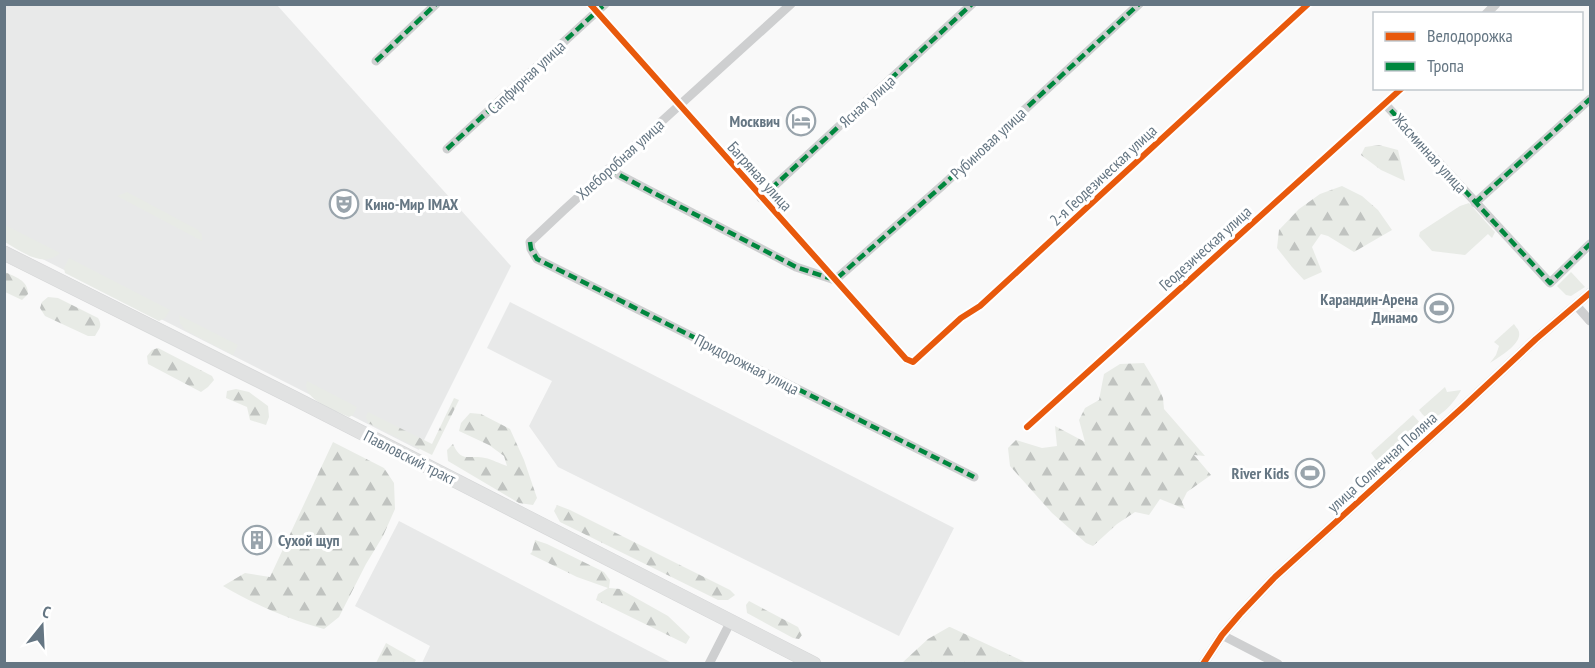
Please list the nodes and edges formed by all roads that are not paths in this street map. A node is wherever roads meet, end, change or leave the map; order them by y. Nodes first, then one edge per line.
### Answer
1 (436, 4) edge
2 (605, 4) edge
3 (791, 4) edge
4 (972, 4) edge
5 (1139, 4) edge
6 (1301, 7) edge
7 (593, 8) edge
8 (376, 61) dead end
9 (1399, 90) edge
10 (1590, 99) edge
11 (1385, 104) junction
12 (680, 106) junction
13 (447, 149) dead end
14 (608, 169) junction
15 (761, 198) junction
16 (1476, 203) junction
17 (530, 242) joint
18 (1590, 244) edge
19 (4, 253) edge
20 (835, 280) junction
21 (1590, 293) edge
22 (1576, 304) junction
23 (1590, 321) edge
24 (913, 362) joint
25 (1027, 427) dead end
26 (974, 477) dead end
27 (731, 621) junction
28 (1222, 635) junction
29 (714, 662) edge
30 (814, 663) edge
31 (1203, 663) edge
32 (1278, 663) edge

1 - 8 street
2 - 7 street, Сапфирная улица
3 - 12 street, Хлеборобная улица
4 - 15 street, Ясная улица
5 - 20 street, Рубиновая улица
6 - 24 street, 2-я Геодезическая улица
7 - 12 street, Багряная улица
7 - 13 street, Сапфирная улица
9 - 11 street, Геодезическая улица
10 - 16 street
11 - 16 street, Жасминная улица
11 - 25 street, Геодезическая улица
12 - 14 street, Хлеборобная улица
12 - 15 street, Багряная улица
14 - 17 street, Хлеборобная улица
14 - 20 street
15 - 20 street, Багряная улица
16 - 18 street, Жасминная улица
17 - 26 street, Придорожная улица
19 - 27 main road, Павловский тракт
20 - 24 street, Багряная улица
21 - 22 street, улица Солнечная Поляна
22 - 23 street
22 - 28 street, улица Солнечная Поляна
27 - 29 street
27 - 30 main road, Павловский тракт
28 - 31 street, улица Солнечная Поляна
28 - 32 street

